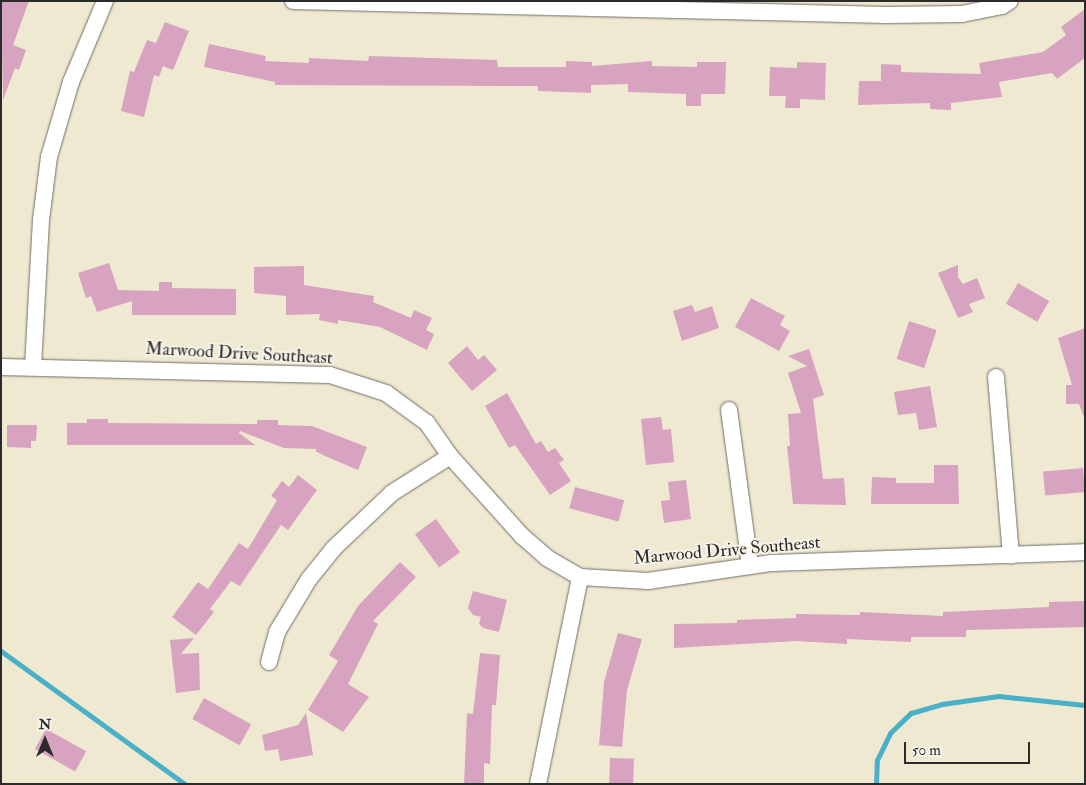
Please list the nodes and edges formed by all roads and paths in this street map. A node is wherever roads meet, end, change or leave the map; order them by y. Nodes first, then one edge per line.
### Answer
1 (105, 1) edge
2 (293, 1) edge
3 (1010, 1) edge
4 (808, 7) edge
5 (1, 367) edge
6 (33, 367) junction
7 (996, 376) dead end
8 (729, 410) dead end
9 (450, 456) junction
10 (1085, 552) edge
11 (1011, 555) junction
12 (750, 566) junction
13 (580, 577) junction
14 (269, 662) dead end
15 (538, 784) edge

1 - 6 street
2 - 4 street
3 - 4 street
5 - 6 street, Marwood Drive Southeast
6 - 9 street, Marwood Drive Southeast
7 - 11 street
8 - 12 street
9 - 13 street, Marwood Drive Southeast
9 - 14 street
10 - 11 street, Marwood Drive Southeast
11 - 12 street, Marwood Drive Southeast
12 - 13 street, Marwood Drive Southeast
13 - 15 street

